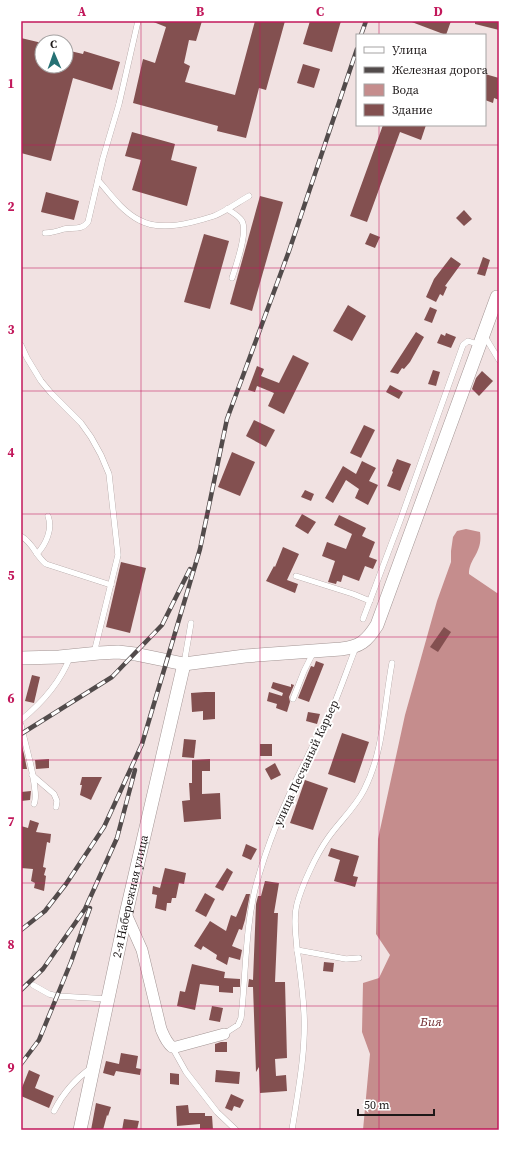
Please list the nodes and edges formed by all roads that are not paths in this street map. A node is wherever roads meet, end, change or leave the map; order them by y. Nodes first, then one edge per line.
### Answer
1 (138, 21) edge
2 (98, 180) junction
3 (248, 196) dead end
4 (227, 209) junction
5 (45, 233) dead end
6 (232, 278) dead end
7 (499, 297) edge
8 (499, 318) edge
9 (482, 340) junction
10 (21, 345) edge
11 (499, 360) edge
12 (48, 516) dead end
13 (21, 536) edge
14 (37, 554) junction
15 (296, 576) dead end
16 (111, 585) junction
17 (370, 601) junction
18 (363, 619) dead end
19 (191, 623) dead end
20 (356, 646) junction
21 (314, 651) junction
22 (93, 653) junction
23 (70, 656) junction
24 (21, 658) edge
25 (392, 663) dead end
26 (184, 664) junction
27 (293, 699) dead end
28 (21, 720) edge
29 (21, 725) edge
30 (22, 737) edge
31 (32, 775) junction
32 (34, 804) dead end
33 (56, 806) dead end
34 (126, 914) junction
35 (298, 950) junction
36 (359, 958) dead end
37 (33, 985) dead end
38 (108, 999) junction
39 (224, 1034) joint
40 (172, 1047) junction
41 (94, 1066) junction
42 (54, 1112) dead end
43 (80, 1130) edge
44 (236, 1130) edge
45 (292, 1130) edge

1 - 2 lane
2 - 4 lane
2 - 5 lane
3 - 4 lane
4 - 6 lane
7 - 9 street
8 - 9 street
9 - 11 lane
9 - 17 lane
9 - 20 street
10 - 16 lane
12 - 14 lane
13 - 14 lane
14 - 16 lane
15 - 17 lane
16 - 22 lane
17 - 18 lane
19 - 26 lane
20 - 21 street
20 - 39 lane, улица Песчаный Карьер
21 - 26 street
21 - 27 lane
22 - 23 street
22 - 26 street
23 - 24 street
23 - 28 lane
25 - 35 lane
26 - 34 street, 2-я Набережная улица
29 - 30 lane
30 - 31 lane
31 - 32 lane
31 - 33 lane
34 - 38 street, 2-я Набережная улица
34 - 40 street
35 - 36 lane
35 - 45 lane
37 - 38 lane
38 - 41 street, 2-я Набережная улица
39 - 40 street, улица Песчаный Карьер
40 - 44 lane
41 - 42 lane
41 - 43 street, 2-я Набережная улица

